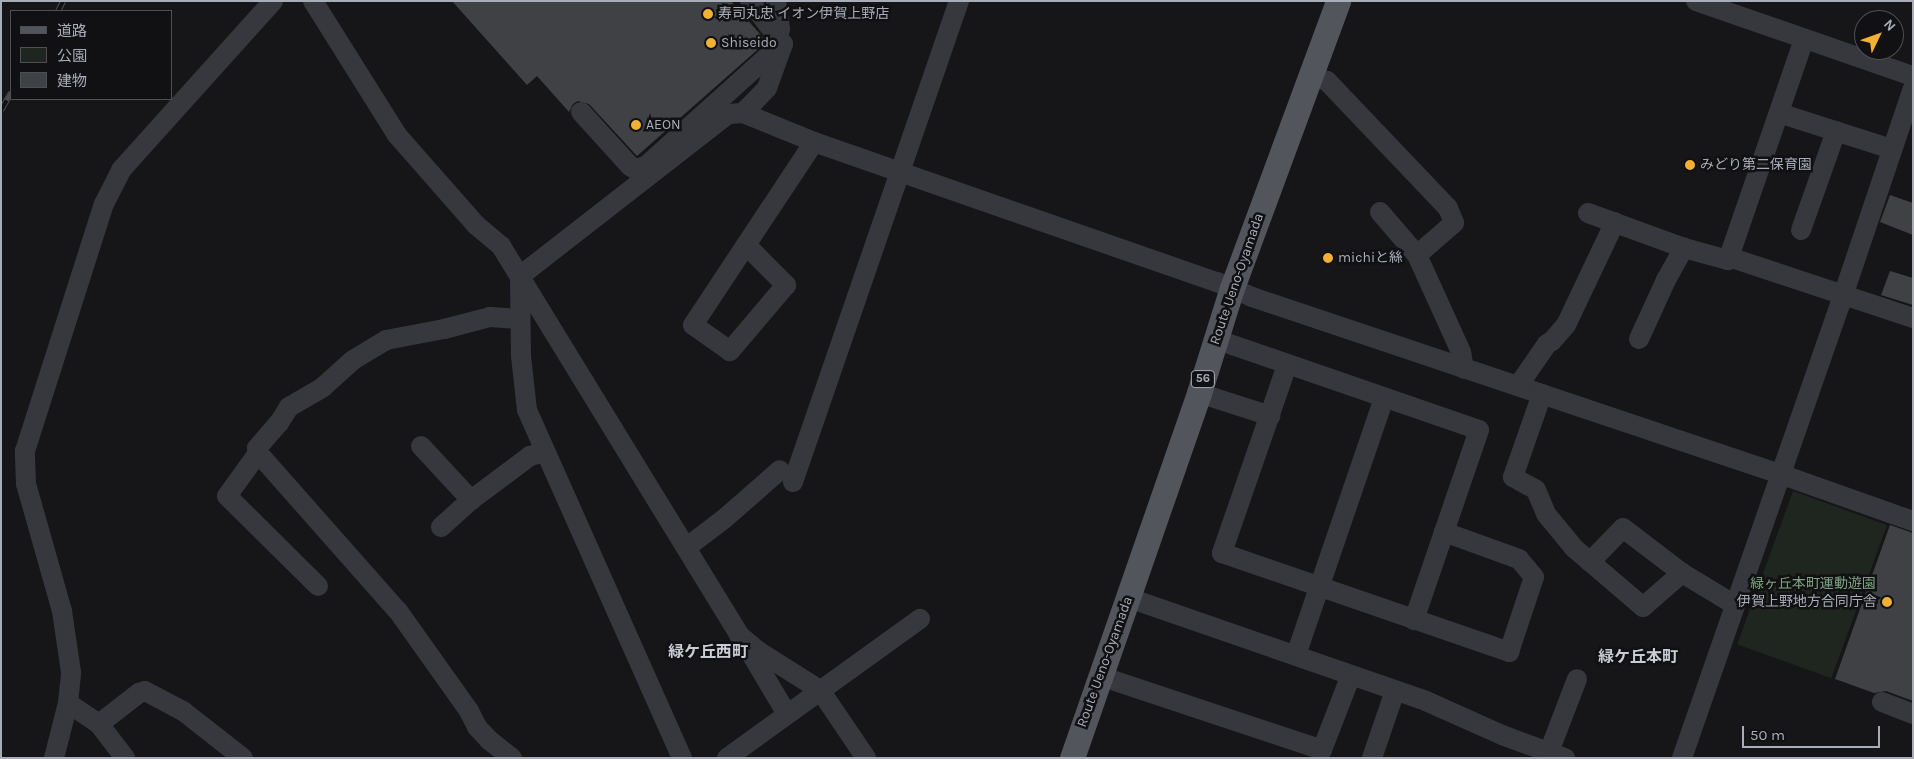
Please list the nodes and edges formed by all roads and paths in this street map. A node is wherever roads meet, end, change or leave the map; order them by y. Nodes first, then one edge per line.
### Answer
1 (273, 1) edge
2 (313, 1) edge
3 (750, 1) edge
4 (776, 1) edge
5 (959, 1) edge
6 (1338, 1) edge
7 (1696, 1) edge
8 (1804, 39) junction
9 (1311, 76) junction
10 (1913, 76) edge
11 (1913, 88) edge
12 (581, 112) dead end
13 (743, 112) junction
14 (1779, 113) junction
15 (1836, 131) junction
16 (814, 142) junction
17 (1892, 149) junction
18 (900, 171) junction
19 (1380, 212) dead end
20 (1588, 213) dead end
21 (1615, 222) junction
22 (1801, 230) dead end
23 (746, 245) junction
24 (1684, 248) junction
25 (1417, 255) junction
26 (1729, 257) junction
27 (520, 276) junction
28 (1232, 288) junction
29 (1843, 296) junction
30 (1913, 318) edge
31 (520, 319) junction
32 (1216, 339) junction
33 (1639, 339) dead end
34 (1287, 365) junction
35 (1464, 369) junction
36 (1518, 386) junction
37 (1199, 393) junction
38 (1542, 394) junction
39 (1384, 398) junction
40 (1270, 416) junction
41 (421, 446) dead end
42 (545, 452) junction
43 (258, 454) junction
44 (1780, 474) junction
45 (472, 500) junction
46 (1913, 521) edge
47 (441, 527) dead end
48 (1444, 532) junction
49 (687, 547) junction
50 (1590, 562) junction
51 (1682, 573) junction
52 (318, 586) dead end
53 (1319, 587) junction
54 (1129, 598) junction
55 (1735, 604) junction
56 (920, 619) dead end
57 (1414, 620) junction
58 (739, 634) junction
59 (1296, 655) junction
60 (1351, 675) junction
61 (1100, 676) junction
62 (1577, 679) dead end
63 (820, 690) junction
64 (1395, 691) junction
65 (1882, 702) dead end
66 (68, 703) junction
67 (787, 714) junction
68 (1913, 714) edge
69 (99, 724) junction
70 (1557, 755) edge
71 (678, 756) edge
72 (54, 758) edge
73 (125, 758) edge
74 (243, 758) edge
75 (512, 758) edge
76 (726, 758) edge
77 (866, 758) edge
78 (1072, 758) edge
79 (1372, 758) edge
80 (1682, 758) edge

1 - 66 street
2 - 27 street
3 - 13 street
4 - 12 street, bridge
5 - 18 street
6 - 9 main road, Route Ueno-Oyamada / 56
7 - 8 street
8 - 10 street
8 - 14 street
9 - 25 street
9 - 28 main road, Route Ueno-Oyamada / 56
11 - 17 street
13 - 16 street
13 - 27 street
14 - 15 street
14 - 26 street
15 - 17 street
15 - 22 street
16 - 18 street
16 - 23 street
17 - 29 street
18 - 28 street
18 - 49 street
19 - 25 street
20 - 21 street
21 - 24 street
21 - 36 street
23 - 23 street
24 - 26 street
24 - 33 street
25 - 35 street
26 - 29 street
27 - 31 street
27 - 49 street
28 - 32 main road, Route Ueno-Oyamada / 56
28 - 35 street
29 - 30 street
29 - 44 street
31 - 42 street
31 - 43 street
32 - 34 street
32 - 37 main road, Route Ueno-Oyamada / 56
34 - 39 street
34 - 40 street
35 - 36 street
36 - 38 street
37 - 40 street
37 - 54 main road, Route Ueno-Oyamada / 56
38 - 44 street
38 - 50 street
39 - 48 street
39 - 53 street
40 - 53 street
41 - 45 street
42 - 45 street
42 - 71 street
43 - 52 street
43 - 75 street
44 - 46 street
44 - 55 street
45 - 47 street
48 - 57 street
48 - 57 street
49 - 58 street
50 - 51 street
50 - 51 street
51 - 55 street
53 - 57 street
53 - 59 street
54 - 59 street
54 - 61 main road, Route Ueno-Oyamada / 56
55 - 80 street
56 - 63 street
58 - 63 street
58 - 67 street
59 - 60 street
60 - 61 street
60 - 64 street
61 - 78 main road, Route Ueno-Oyamada / 56
62 - 70 street
63 - 67 street
63 - 77 street
64 - 70 street
64 - 79 street
65 - 68 street
66 - 69 street
66 - 72 street
67 - 76 street
69 - 73 street
69 - 74 street

